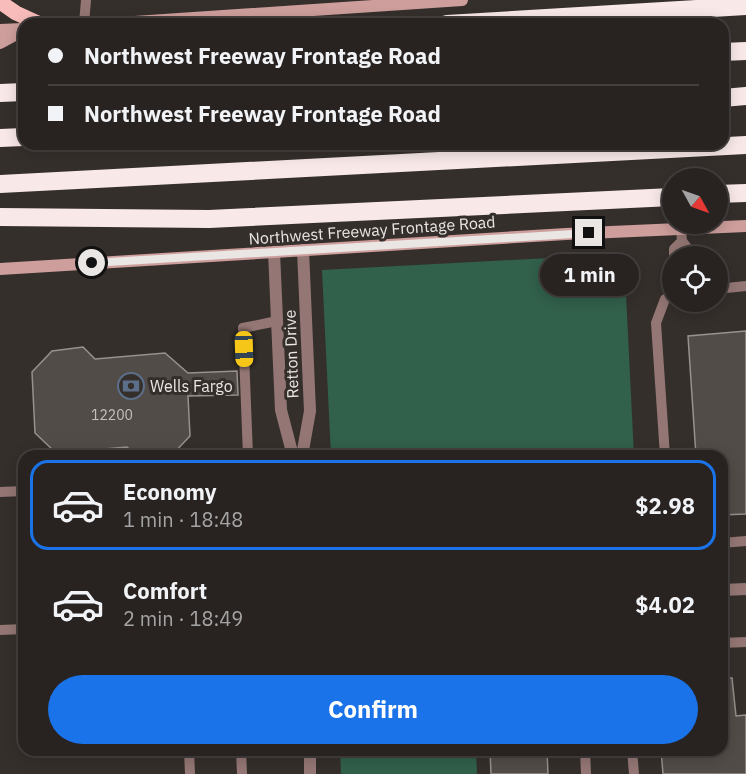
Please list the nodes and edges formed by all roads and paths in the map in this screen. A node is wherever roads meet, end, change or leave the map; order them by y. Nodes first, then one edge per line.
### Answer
1 (86, 0) edge
2 (462, 0) edge
3 (0, 2) edge
4 (746, 6) edge
5 (27, 18) edge
6 (84, 18) edge
7 (194, 18) edge
8 (547, 18) edge
9 (0, 30) edge
10 (18, 30) edge
11 (18, 33) edge
12 (0, 43) edge
13 (746, 51) edge
14 (729, 52) edge
15 (18, 92) edge
16 (0, 93) edge
17 (746, 96) edge
18 (729, 97) edge
19 (18, 137) edge
20 (0, 138) edge
21 (746, 145) edge
22 (729, 146) edge
23 (650, 150) edge
24 (0, 184) edge
25 (746, 193) edge
26 (728, 194) edge
27 (662, 197) edge
28 (0, 217) edge
29 (746, 226) edge
30 (682, 235) junction
31 (676, 246) edge
32 (687, 246) edge
33 (303, 250) junction
34 (274, 252) junction
35 (0, 269) edge
36 (746, 286) edge
37 (728, 288) edge
38 (662, 307) edge
39 (277, 321) junction
40 (249, 450) edge
41 (291, 450) edge
42 (303, 450) edge
43 (665, 450) edge
44 (18, 491) edge
45 (0, 492) edge
46 (746, 541) edge
47 (728, 542) edge
48 (746, 589) edge
49 (728, 590) edge
50 (18, 629) edge
51 (0, 630) edge
52 (746, 642) edge
53 (728, 643) edge
54 (189, 756) edge
55 (240, 756) edge
56 (310, 756) edge
57 (585, 756) edge
58 (632, 756) edge
59 (190, 774) edge
60 (242, 774) edge
61 (310, 774) edge
62 (586, 774) edge
63 (634, 774) edge

1 - 6 lane
2 - 7 main road
3 - 5 main road
4 - 8 highway
9 - 10 main road
11 - 12 main road
13 - 14 highway
15 - 16 highway
17 - 18 highway
19 - 20 highway
21 - 22 highway
23 - 24 highway
25 - 26 highway
27 - 28 highway
29 - 30 main road, Northwest Freeway Frontage Road
30 - 31 lane
30 - 32 lane
30 - 33 main road, Northwest Freeway Frontage Road
33 - 34 main road, Northwest Freeway Frontage Road
33 - 42 street, Retton Drive
34 - 35 main road, Northwest Freeway Frontage Road
34 - 39 street, Retton Drive
36 - 37 lane
38 - 43 lane
39 - 40 lane
39 - 41 street, Retton Drive
44 - 45 lane
46 - 47 lane
48 - 49 street
50 - 51 lane
52 - 53 lane
54 - 59 lane
55 - 60 lane
56 - 61 street
57 - 62 lane
58 - 63 lane

